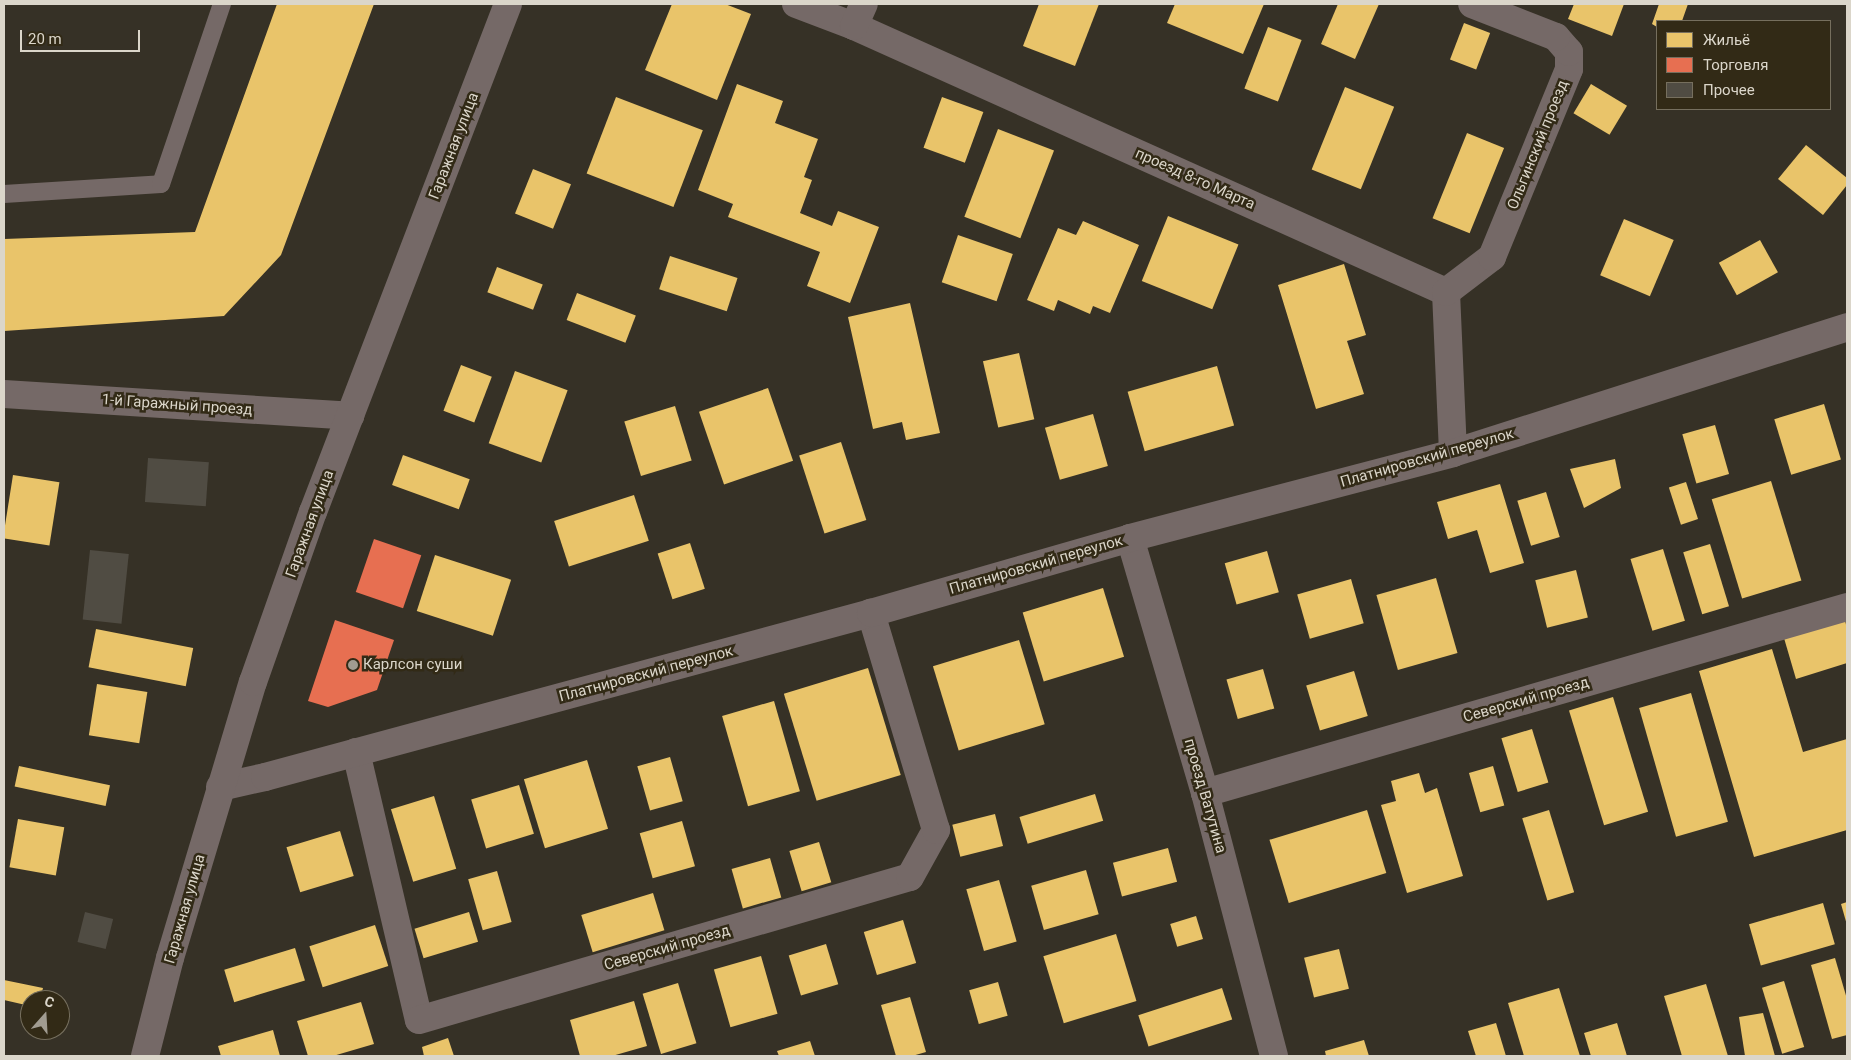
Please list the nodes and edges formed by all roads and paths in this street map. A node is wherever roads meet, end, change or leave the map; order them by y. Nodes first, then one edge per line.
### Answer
1 (222, 4) edge
2 (508, 4) edge
3 (796, 4) edge
4 (1472, 4) edge
5 (859, 15) edge
6 (4, 194) edge
7 (1446, 292) junction
8 (1847, 327) edge
9 (4, 394) edge
10 (350, 416) junction
11 (1453, 453) junction
12 (1130, 538) junction
13 (1847, 608) edge
14 (871, 613) junction
15 (356, 752) junction
16 (220, 787) junction
17 (1205, 793) junction
18 (145, 1056) edge
19 (1274, 1056) edge

1 - 6 lane
2 - 10 street, Гаражная улица
3 - 5 street, проезд 8-го Марта
4 - 7 street, Ольгинский проезд
5 - 7 street, проезд 8-го Марта
7 - 11 street
8 - 11 street, Платнировский переулок
9 - 10 street, 1-й Гаражный проезд
10 - 16 street, Гаражная улица
11 - 12 street, Платнировский переулок
12 - 14 street, Платнировский переулок
12 - 17 street, проезд Ватутина
13 - 17 street, Северский проезд
14 - 15 street, Платнировский переулок
14 - 15 street, Северский проезд
15 - 16 street, Платнировский переулок
16 - 18 street, Гаражная улица
17 - 19 street, проезд Ватутина

